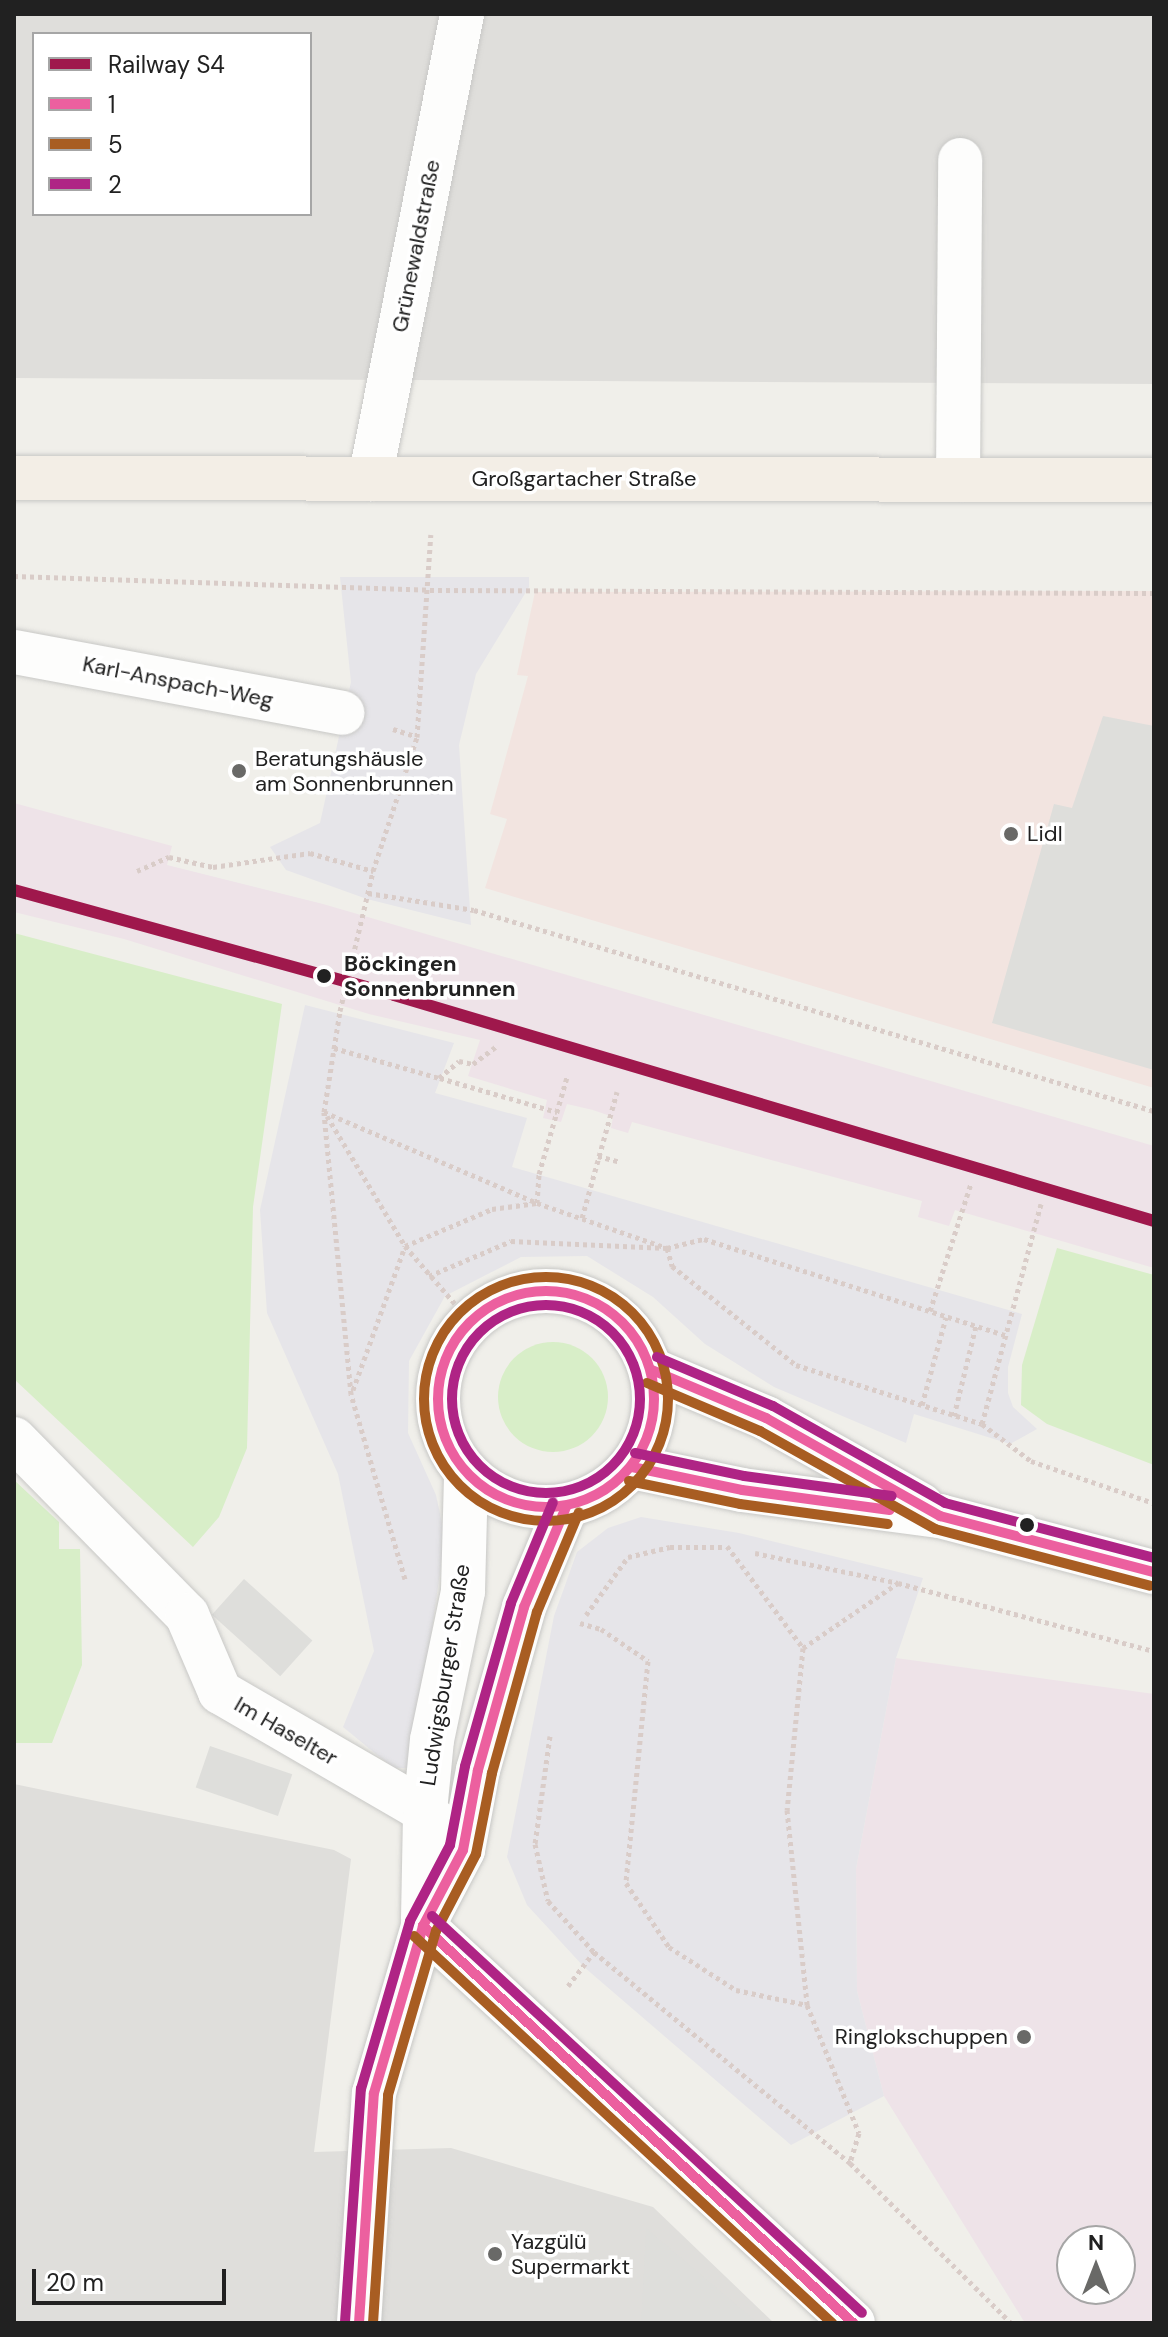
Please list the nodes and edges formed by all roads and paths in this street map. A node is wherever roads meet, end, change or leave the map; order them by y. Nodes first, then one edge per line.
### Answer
1 (462, 14) edge
2 (960, 160) dead end
3 (14, 478) edge
4 (370, 479) junction
5 (958, 480) junction
6 (1154, 480) edge
7 (14, 576) edge
8 (430, 590) junction
9 (1154, 593) edge
10 (14, 652) edge
11 (342, 713) dead end
12 (137, 871) dead end
13 (373, 871) junction
14 (368, 893) junction
15 (498, 1045) dead end
16 (334, 1048) junction
17 (567, 1077) dead end
18 (439, 1078) junction
19 (617, 1092) dead end
20 (1154, 1111) edge
21 (324, 1112) junction
22 (557, 1112) junction
23 (598, 1156) junction
24 (620, 1162) dead end
25 (971, 1183) dead end
26 (537, 1203) junction
27 (1041, 1204) dead end
28 (582, 1218) junction
29 (405, 1246) junction
30 (667, 1248) junction
31 (429, 1276) junction
32 (930, 1311) junction
33 (946, 1317) junction
34 (469, 1320) junction
35 (976, 1326) junction
36 (1005, 1335) junction
37 (652, 1370) junction
38 (351, 1394) junction
39 (922, 1405) junction
40 (954, 1416) junction
41 (982, 1424) junction
42 (14, 1439) edge
43 (632, 1467) junction
44 (466, 1473) junction
45 (1154, 1503) edge
46 (566, 1507) junction
47 (940, 1516) junction
48 (1154, 1572) edge
49 (405, 1579) dead end
50 (898, 1583) junction
51 (575, 1635) dead end
52 (803, 1648) junction
53 (1154, 1651) edge
54 (552, 1721) dead end
55 (425, 1811) junction
56 (463, 1850) junction
57 (423, 1926) junction
58 (807, 2005) junction
59 (850, 2163) junction
60 (359, 2323) edge
61 (853, 2323) edge
62 (1011, 2323) edge

1 - 4 street, Grünewaldstraße
2 - 5 street
3 - 4 main road, Großgartacher Straße
4 - 5 main road, Großgartacher Straße
5 - 6 main road, Großgartacher Straße
7 - 8 path
8 - 9 path
8 - 13 path
10 - 11 street, Karl-Anspach-Weg
12 - 13 path
13 - 14 path
14 - 16 path
14 - 20 path
15 - 18 path
16 - 18 path
16 - 21 path
17 - 22 path
18 - 22 path
19 - 23 path
21 - 26 path
21 - 29 path
21 - 38 path
22 - 26 path
23 - 24 path
23 - 28 path
25 - 32 path
26 - 28 path
26 - 29 path
27 - 36 path
28 - 30 path
29 - 31 path
29 - 38 path
30 - 31 path
30 - 32 path
30 - 39 path
31 - 34 path
32 - 33 path
33 - 35 path
33 - 39 path
34 - 37 street
34 - 44 street
35 - 36 path
35 - 40 path
36 - 41 path
37 - 43 street
37 - 47 street
38 - 49 path
39 - 40 path
40 - 41 path
41 - 45 path
42 - 55 street, Im Haselter
43 - 46 street
43 - 47 street
44 - 46 street
44 - 55 street, Ludwigsburger Straße
46 - 56 street, Ludwigsburger Straße
47 - 48 street
50 - 52 path
50 - 52 path
50 - 53 path
51 - 58 path
52 - 58 path
54 - 59 path
55 - 56 street, Im Haselter
55 - 57 street, Ludwigsburger Straße
56 - 57 street, Ludwigsburger Straße
57 - 60 street, Ludwigsburger Straße
57 - 61 street
58 - 59 path
59 - 62 path

